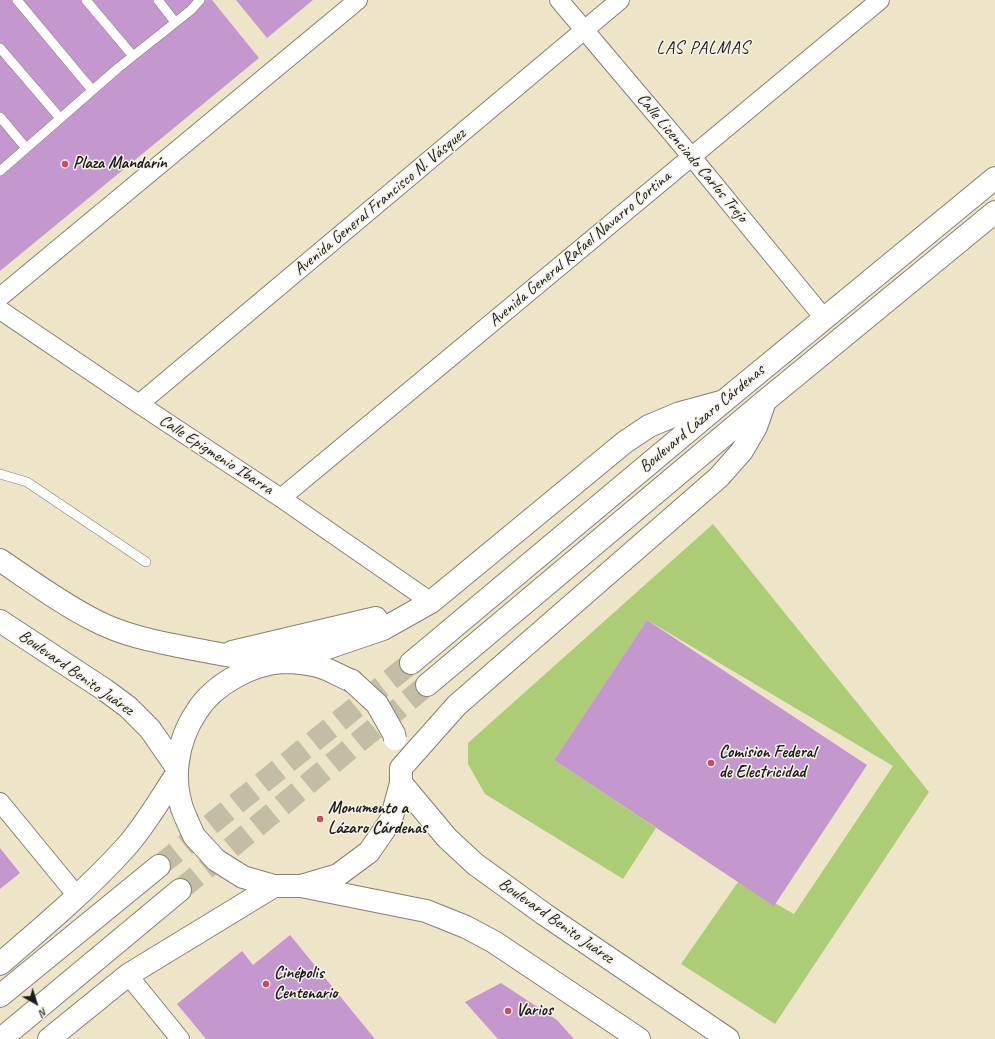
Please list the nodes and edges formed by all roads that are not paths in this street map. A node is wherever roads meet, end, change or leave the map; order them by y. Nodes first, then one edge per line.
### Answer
1 (16, 0) edge
2 (86, 0) edge
3 (158, 0) edge
4 (200, 0) edge
5 (358, 0) edge
6 (559, 0) edge
7 (620, 0) edge
8 (880, 0) edge
9 (175, 22) junction
10 (584, 30) junction
11 (0, 48) edge
12 (133, 56) junction
13 (92, 90) junction
14 (0, 117) edge
15 (60, 118) junction
16 (26, 148) junction
17 (692, 156) junction
18 (0, 171) edge
19 (995, 178) edge
20 (995, 212) edge
21 (0, 297) edge
22 (0, 310) edge
23 (824, 318) junction
24 (724, 401) junction
25 (765, 401) junction
26 (139, 404) junction
27 (0, 474) edge
28 (281, 498) junction
29 (0, 560) edge
30 (146, 562) dead end
31 (431, 602) junction
32 (0, 621) edge
33 (220, 655) junction
34 (280, 663) junction
35 (411, 663) tunnel mouth
36 (427, 685) tunnel mouth
37 (176, 771) junction
38 (401, 775) junction
39 (0, 802) edge
40 (159, 866) tunnel mouth
41 (274, 886) junction
42 (301, 886) junction
43 (180, 890) tunnel mouth
44 (78, 897) junction
45 (0, 964) edge
46 (128, 975) junction
47 (0, 996) edge
48 (2, 1039) edge
49 (49, 1039) edge
50 (180, 1039) edge
51 (639, 1039) edge
52 (728, 1039) edge

1 - 13 lane
2 - 12 lane
3 - 9 lane
4 - 9 lane
5 - 21 street
6 - 10 street, Calle Licenciado Carlos Trejo
7 - 10 street, Avenida General Francisco N. Vásquez
8 - 17 street, Avenida General Rafael Navarro Cortina
9 - 12 lane
10 - 17 street, Calle Licenciado Carlos Trejo
10 - 26 street, Avenida General Francisco N. Vásquez
11 - 15 lane
12 - 13 lane
13 - 15 lane
14 - 16 lane
15 - 16 lane
16 - 18 lane
17 - 23 street, Calle Licenciado Carlos Trejo
17 - 28 street, Avenida General Rafael Navarro Cortina
19 - 23 main road, Boulevard Lázaro Cárdenas
20 - 25 main road, Boulevard Lázaro Cárdenas
22 - 26 street, Calle Epigmenio Ibarra
23 - 24 main road, Boulevard Lázaro Cárdenas
24 - 31 main road
24 - 35 main road, Boulevard Lázaro Cárdenas
25 - 36 main road, Boulevard Lázaro Cárdenas
25 - 38 main road
26 - 28 street, Calle Epigmenio Ibarra
27 - 30 lane
28 - 31 street, Calle Epigmenio Ibarra
29 - 33 main road
31 - 33 main road
31 - 34 main road
32 - 37 main road, Boulevard Benito Juárez
33 - 34 main road
34 - 37 main road
34 - 38 main road, bridge
37 - 41 main road, bridge
37 - 44 main road
38 - 42 main road
38 - 52 main road, Boulevard Benito Juárez
39 - 44 street
40 - 47 main road
41 - 42 main road
41 - 46 main road
42 - 51 main road
43 - 48 main road
44 - 45 main road
46 - 49 main road
46 - 50 street

